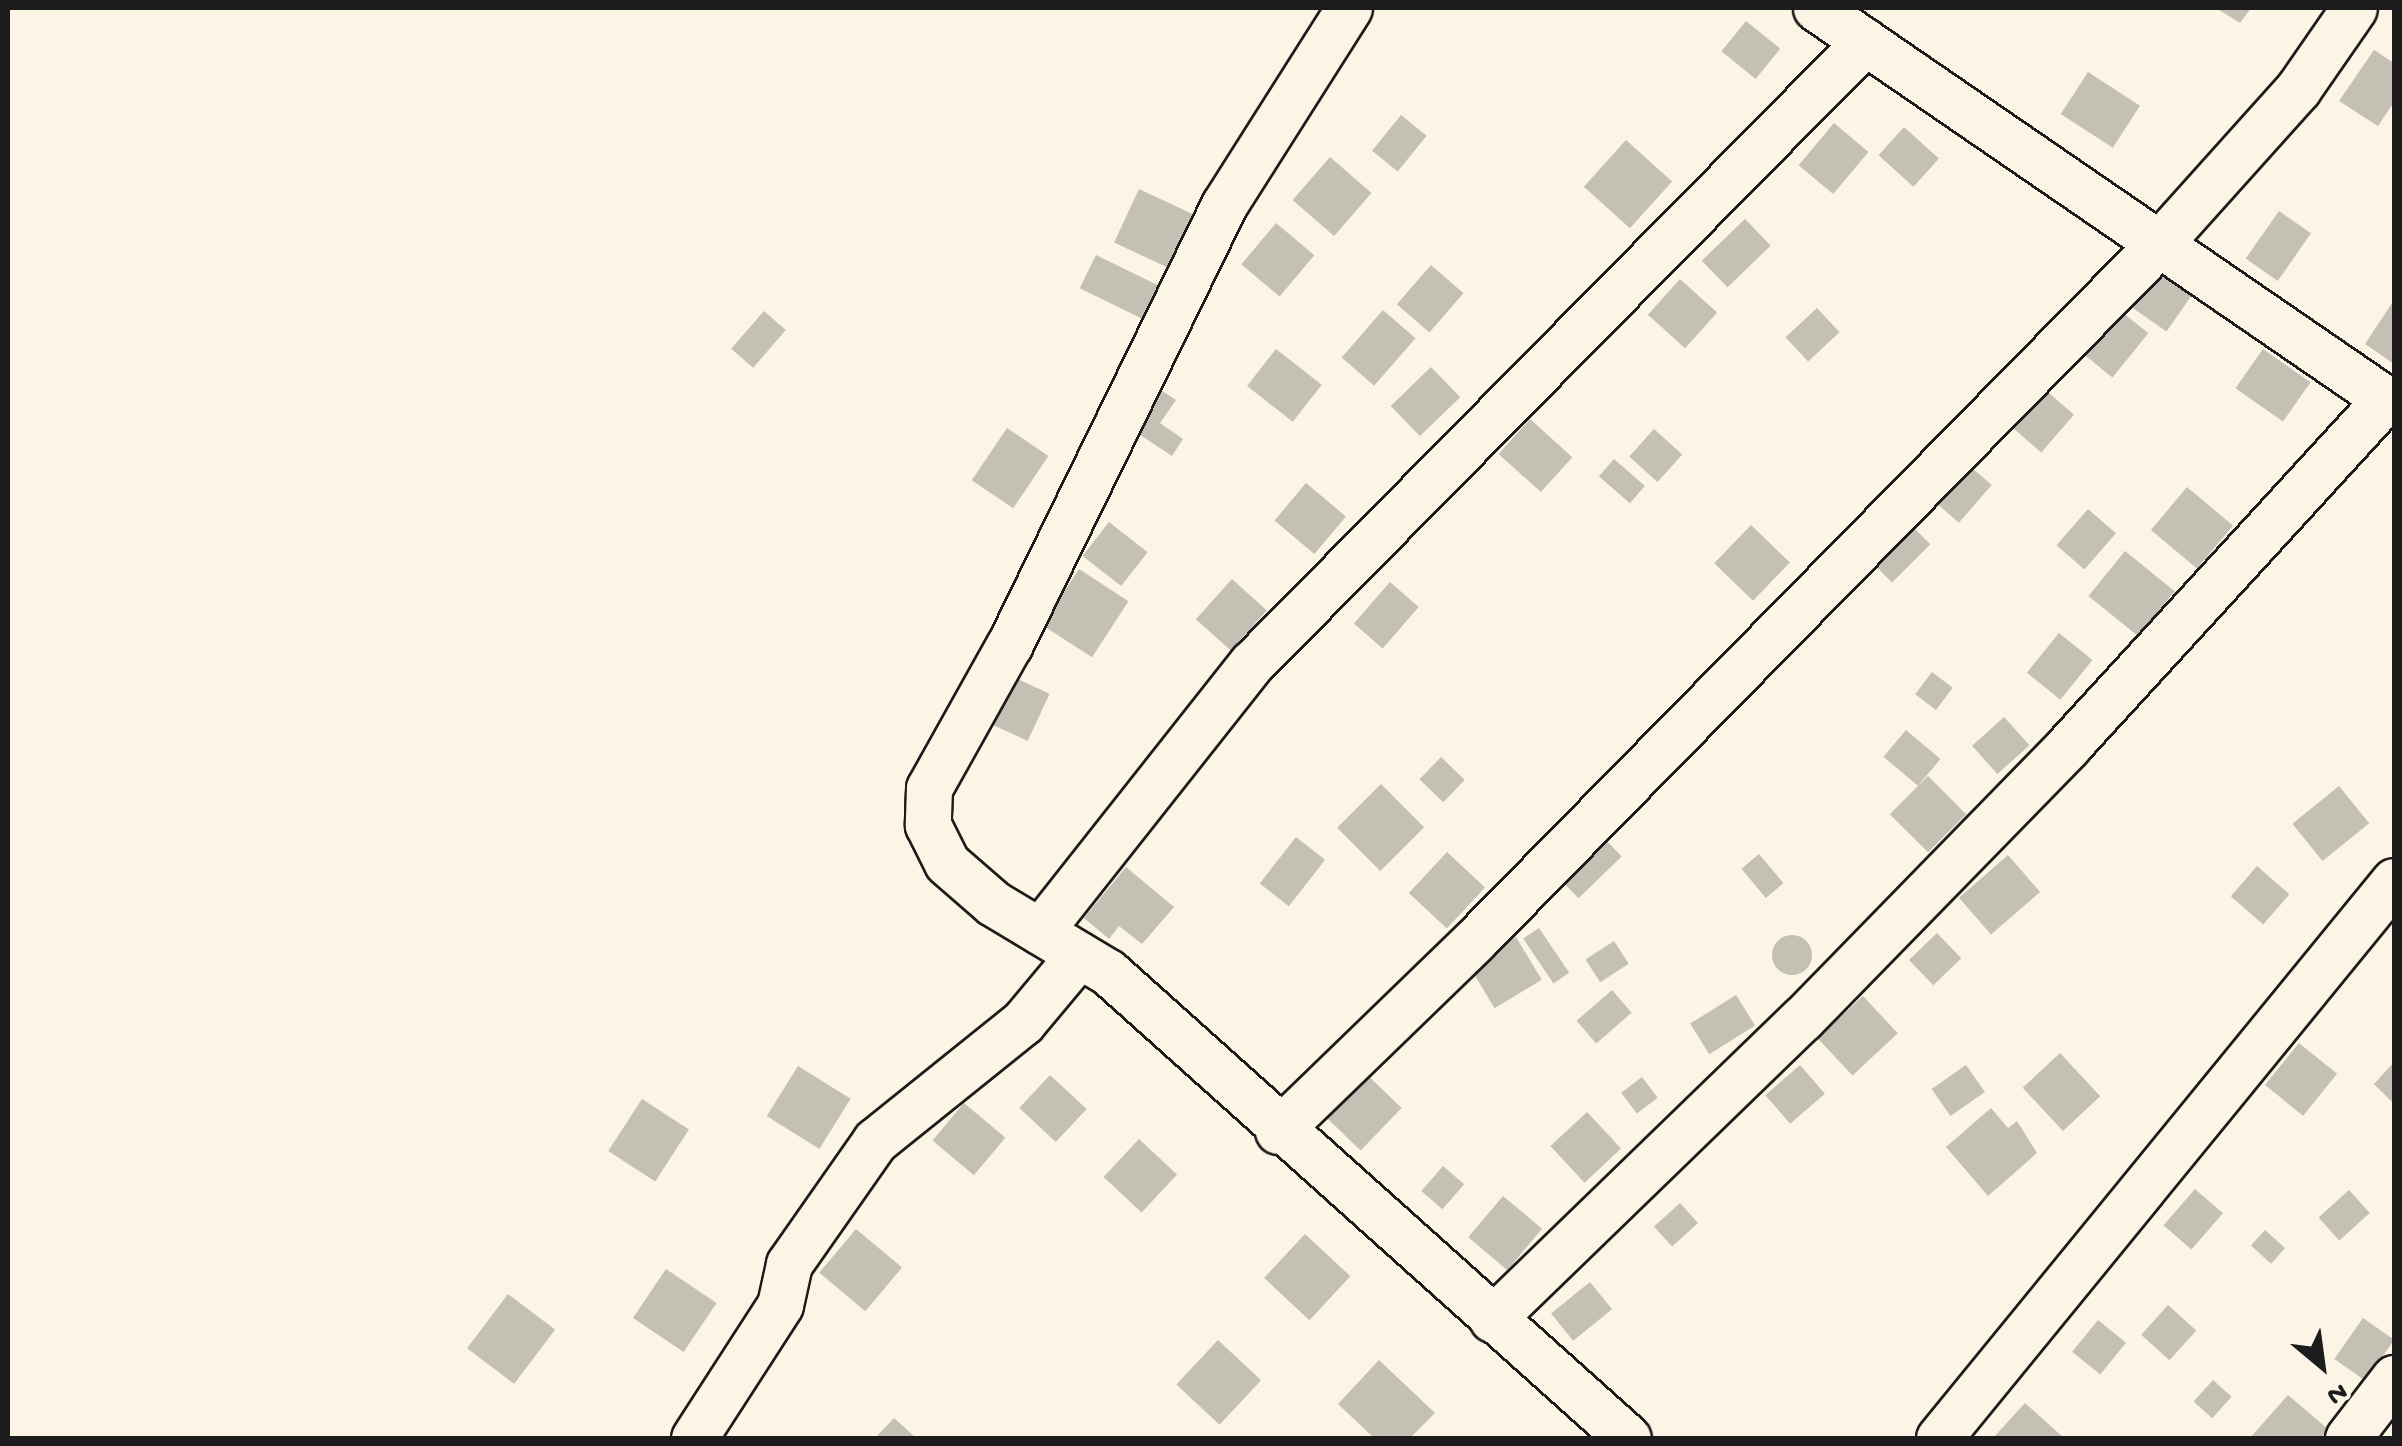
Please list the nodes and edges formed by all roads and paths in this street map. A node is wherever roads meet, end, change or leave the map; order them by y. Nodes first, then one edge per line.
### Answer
1 (1350, 8) edge
2 (1816, 8) edge
3 (2354, 8) edge
4 (1865, 42) junction
5 (2158, 245) junction
6 (2390, 402) edge
7 (2394, 881) edge
8 (1040, 931) junction
9 (1079, 955) junction
10 (1278, 1130) junction
11 (1492, 1319) junction
12 (2394, 1378) edge
13 (694, 1438) edge
14 (1628, 1438) edge
15 (1939, 1438) edge
16 (2348, 1438) edge

1 - 8 street
2 - 4 street
3 - 5 street
4 - 5 street
4 - 8 street
5 - 6 street
5 - 10 street
6 - 11 street
7 - 15 street
8 - 9 street
9 - 10 street
9 - 13 street
10 - 11 street
11 - 14 street
12 - 16 street

